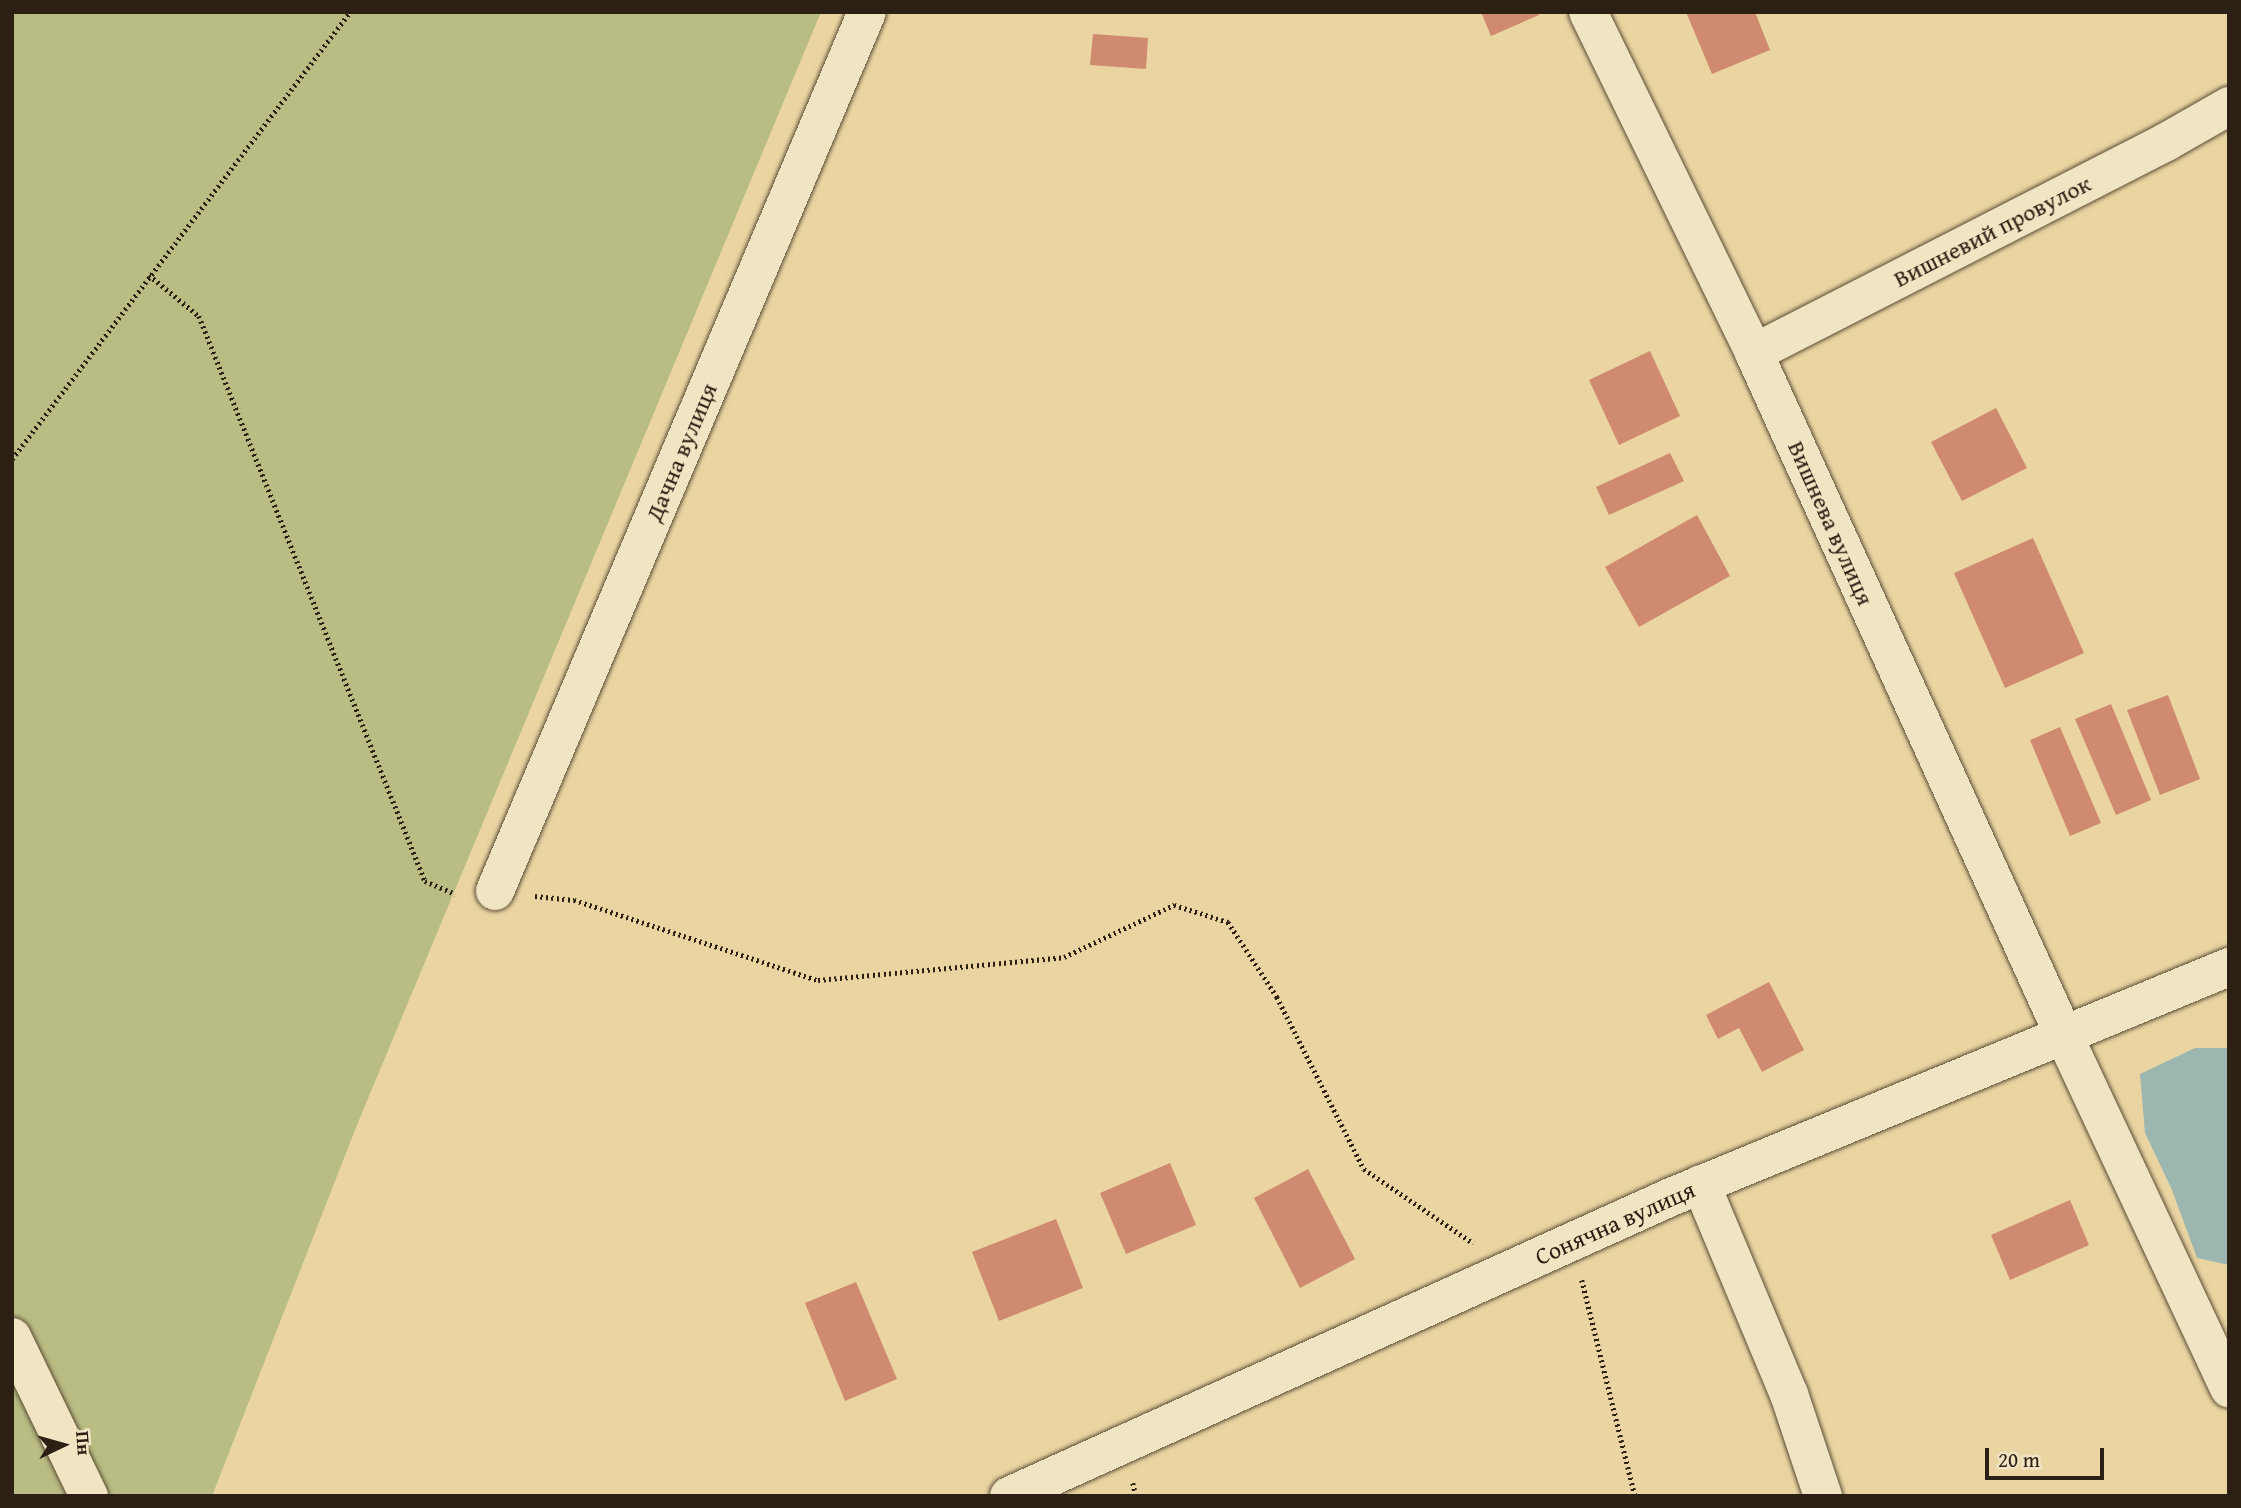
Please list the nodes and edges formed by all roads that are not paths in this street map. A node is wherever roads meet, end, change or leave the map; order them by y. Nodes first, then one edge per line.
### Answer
1 (867, 12) edge
2 (1588, 12) edge
3 (2229, 106) edge
4 (1754, 354) junction
5 (495, 891) road end
6 (2229, 967) edge
7 (2065, 1038) junction
8 (1701, 1184) junction
9 (12, 1337) edge
10 (2229, 1388) edge
11 (89, 1496) edge
12 (1009, 1496) edge
13 (1823, 1496) edge

1 - 5 street, Дачна вулиця
2 - 4 street, Вишнева вулиця
3 - 4 street, Вишневий провулок
4 - 7 street, Вишнева вулиця
6 - 7 street, Сонячна вулиця
7 - 8 street, Сонячна вулиця
7 - 10 street, Вишнева вулиця
8 - 12 street, Сонячна вулиця
8 - 13 street
9 - 11 street

